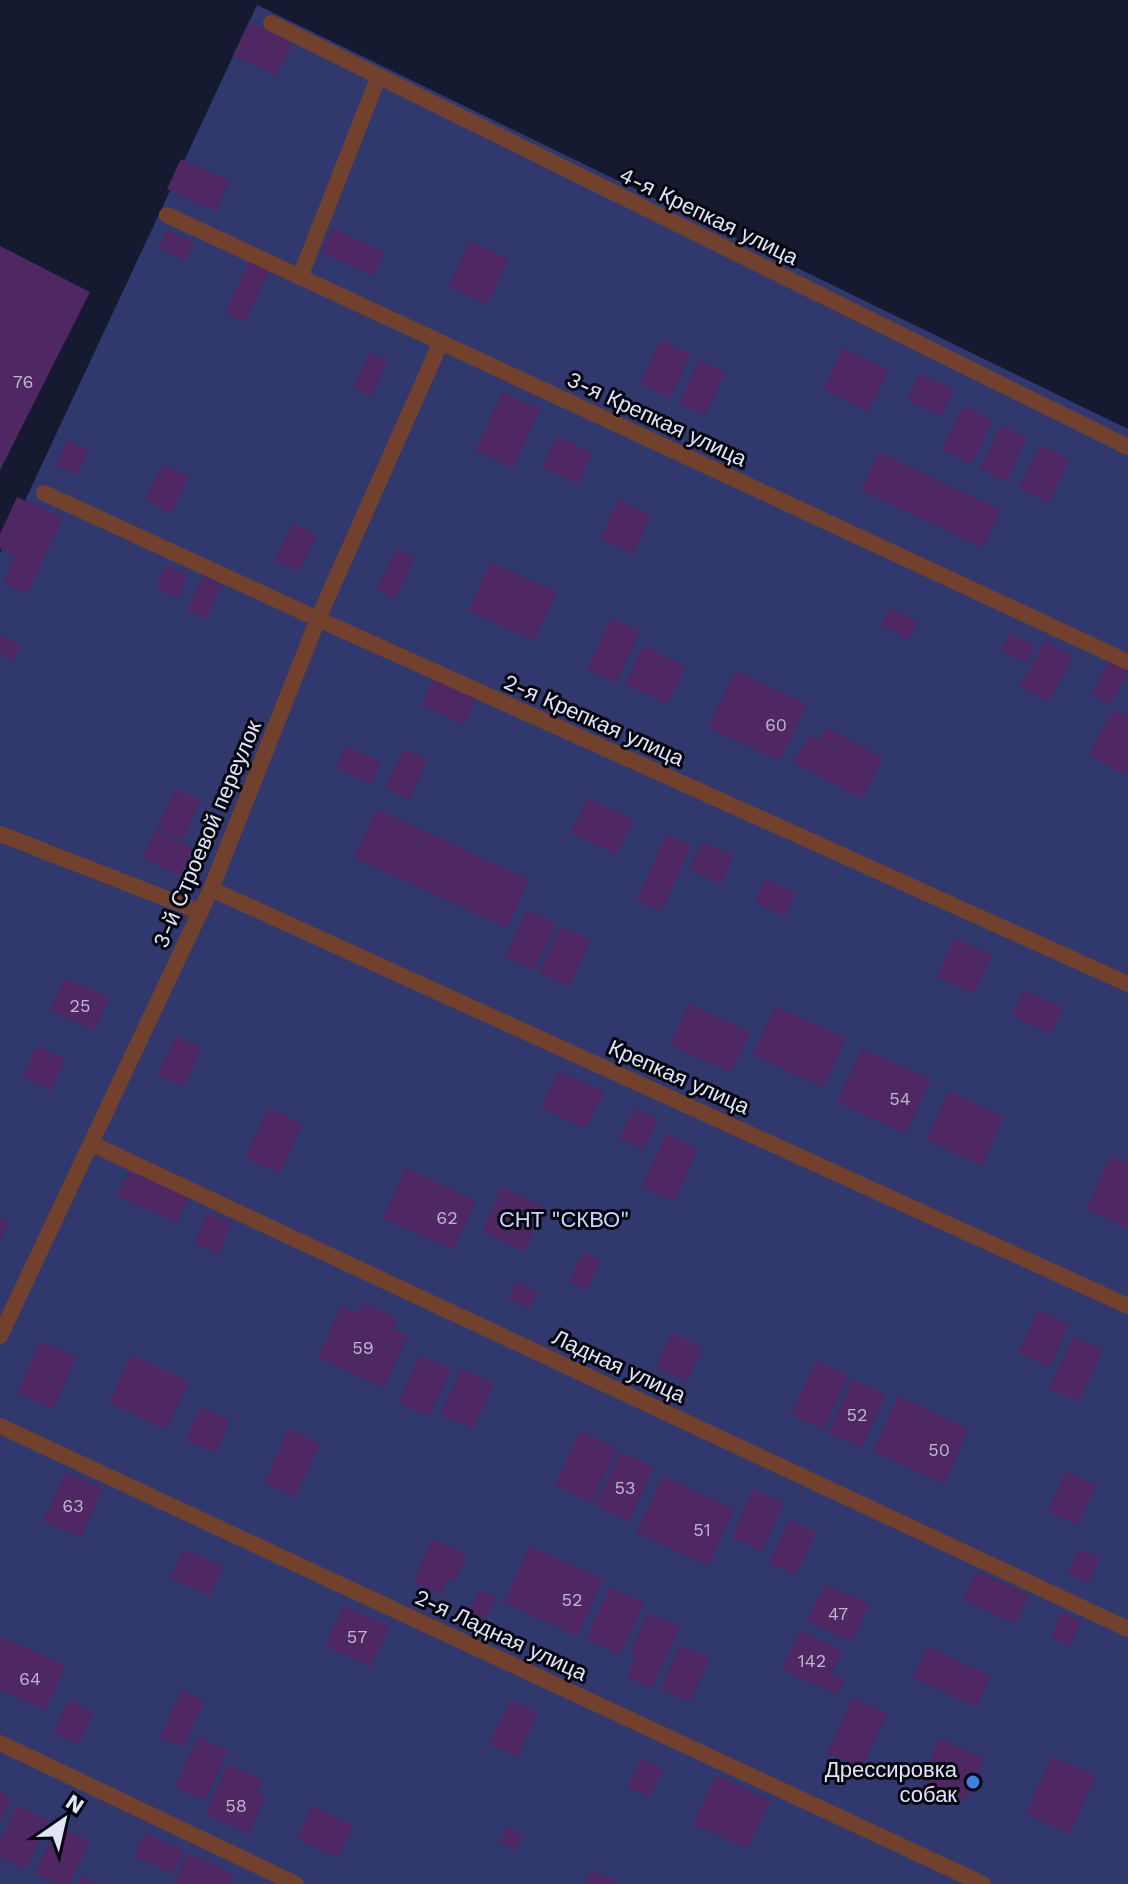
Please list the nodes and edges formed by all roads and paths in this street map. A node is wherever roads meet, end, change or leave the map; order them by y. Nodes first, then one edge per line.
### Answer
1 (271, 23) dead end
2 (378, 78) junction
3 (167, 215) dead end
4 (300, 277) junction
5 (441, 342) junction
6 (1128, 447) edge
7 (44, 493) dead end
8 (318, 619) junction
9 (1128, 662) edge
10 (0, 834) edge
11 (211, 889) junction
12 (201, 912) junction
13 (1128, 984) edge
14 (92, 1144) junction
15 (1128, 1306) edge
16 (0, 1336) edge
17 (0, 1426) edge
18 (1128, 1629) edge
19 (0, 1743) edge
20 (296, 1884) edge
21 (983, 1884) edge

1 - 2 lane, 4-я Крепкая улица
2 - 4 lane
2 - 6 lane, 4-я Крепкая улица
3 - 4 lane, 3-я Крепкая улица
4 - 5 lane, 3-я Крепкая улица
5 - 8 lane, 3-й Строевой переулок
5 - 9 lane, 3-я Крепкая улица
7 - 8 lane, 2-я Крепкая улица
8 - 11 lane, 3-й Строевой переулок
8 - 13 lane, 2-я Крепкая улица
10 - 12 lane
11 - 12 lane, 3-й Строевой переулок
11 - 15 lane, Крепкая улица
12 - 14 lane, 3-й Строевой переулок
14 - 16 lane, 3-й Строевой переулок
14 - 18 lane, Ладная улица
17 - 21 lane, 2-я Ладная улица
19 - 20 lane

